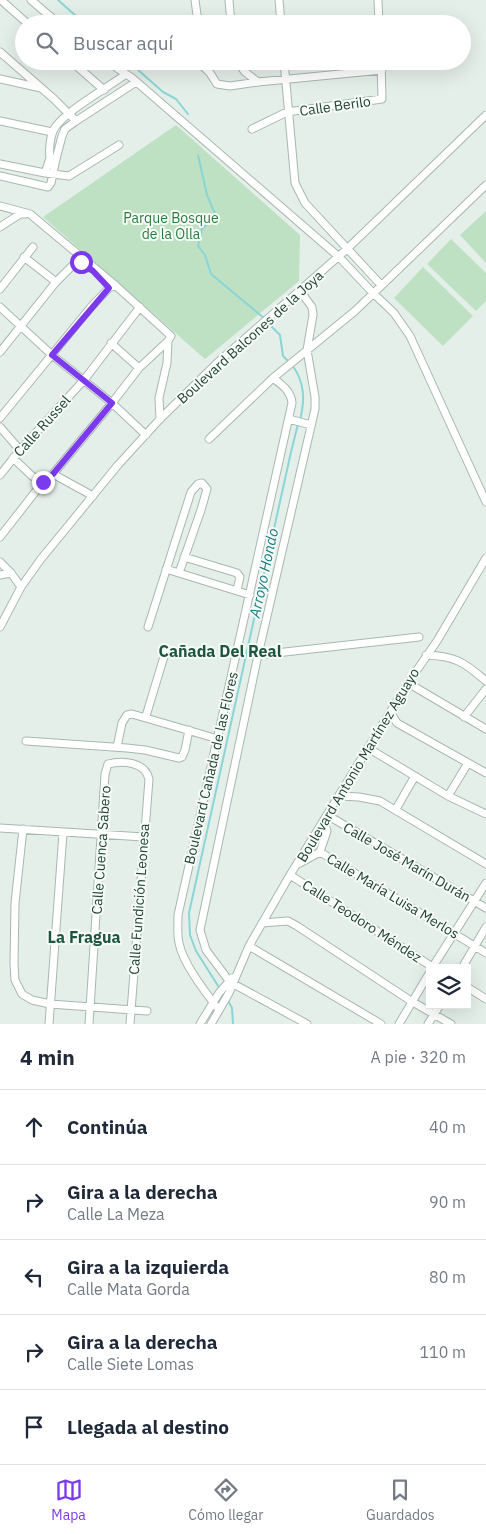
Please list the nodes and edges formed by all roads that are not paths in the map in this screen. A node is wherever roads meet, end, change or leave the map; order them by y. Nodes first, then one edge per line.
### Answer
1 (1, 0) edge
2 (31, 0) edge
3 (195, 0) edge
4 (229, 0) edge
5 (279, 0) edge
6 (378, 0) edge
7 (18, 15) edge
8 (48, 15) edge
9 (198, 15) edge
10 (230, 15) edge
11 (280, 15) edge
12 (379, 15) edge
13 (0, 52) edge
14 (15, 65) edge
15 (21, 70) edge
16 (81, 70) edge
17 (120, 70) edge
18 (207, 70) edge
19 (243, 70) edge
20 (284, 70) edge
21 (382, 70) joint
22 (126, 74) junction
23 (285, 79) junction
24 (0, 80) edge
25 (136, 82) junction
26 (258, 82) junction
27 (42, 88) junction
28 (104, 90) junction
29 (288, 112) junction
30 (68, 113) junction
31 (486, 115) edge
32 (76, 120) junction
33 (0, 121) edge
34 (252, 129) dead end
35 (52, 132) junction
36 (119, 145) dead end
37 (53, 159) junction
38 (0, 164) edge
39 (45, 174) junction
40 (53, 174) junction
41 (0, 176) edge
42 (486, 185) edge
43 (0, 206) edge
44 (30, 214) junction
45 (0, 228) edge
46 (33, 247) dead end
47 (347, 249) junction
48 (24, 257) junction
49 (339, 257) junction
50 (56, 282) junction
51 (381, 285) junction
52 (112, 286) junction
53 (0, 289) edge
54 (300, 291) junction
55 (373, 294) junction
56 (0, 307) edge
57 (140, 307) junction
58 (21, 326) junction
59 (170, 339) junction
60 (111, 343) junction
61 (307, 350) junction
62 (0, 352) edge
63 (52, 355) junction
64 (139, 368) junction
65 (273, 378) junction
66 (84, 380) junction
67 (112, 403) junction
68 (0, 418) edge
69 (291, 419) junction
70 (160, 420) junction
71 (308, 424) junction
72 (0, 427) edge
73 (146, 435) junction
74 (209, 439) dead end
75 (20, 450) junction
76 (13, 458) junction
77 (53, 474) junction
78 (0, 475) edge
79 (43, 482) junction
80 (92, 496) junction
81 (486, 502) edge
82 (0, 537) edge
83 (184, 557) junction
84 (486, 558) edge
85 (0, 562) edge
86 (166, 569) junction
87 (11, 573) junction
88 (179, 573) junction
89 (0, 576) edge
90 (21, 587) junction
91 (237, 590) junction
92 (250, 595) junction
93 (0, 625) edge
94 (148, 627) dead end
95 (419, 637) dead end
96 (166, 650) dead end
97 (258, 655) junction
98 (426, 655) junction
99 (486, 681) edge
100 (408, 682) junction
101 (486, 689) edge
102 (390, 712) junction
103 (146, 716) junction
104 (464, 717) junction
105 (397, 723) junction
106 (381, 727) junction
107 (486, 729) edge
108 (189, 730) junction
109 (218, 739) junction
110 (26, 741) dead end
111 (117, 747) junction
112 (368, 748) junction
113 (468, 763) junction
114 (107, 767) joint
115 (486, 772) edge
116 (415, 776) junction
117 (339, 796) junction
118 (448, 796) junction
119 (396, 809) junction
120 (486, 814) edge
121 (326, 818) junction
122 (0, 828) edge
123 (23, 830) junction
124 (63, 832) junction
125 (102, 834) junction
126 (144, 836) junction
127 (320, 852) junction
128 (298, 864) junction
129 (486, 864) edge
130 (290, 875) junction
131 (486, 884) edge
132 (474, 901) junction
133 (486, 908) edge
134 (262, 923) junction
135 (486, 927) edge
136 (454, 933) junction
137 (249, 946) junction
138 (475, 946) junction
139 (486, 953) edge
140 (435, 964) edge
141 (464, 964) edge
142 (426, 965) edge
143 (426, 979) edge
144 (227, 988) junction
145 (471, 990) edge
146 (486, 999) edge
147 (412, 1001) junction
148 (214, 1002) junction
149 (50, 1004) junction
150 (90, 1007) junction
151 (437, 1009) edge
152 (131, 1010) junction
153 (219, 1010) junction
154 (147, 1011) dead end
155 (434, 1014) junction
156 (49, 1024) edge
157 (89, 1024) edge
158 (130, 1024) edge
159 (200, 1024) edge
160 (211, 1024) edge
161 (307, 1024) edge
162 (381, 1024) edge
163 (399, 1024) edge
164 (428, 1024) edge
165 (451, 1024) edge

1 - 7 street
2 - 8 street
3 - 9 street
4 - 10 street
5 - 11 street
6 - 12 street
13 - 14 street
15 - 27 street
16 - 28 street
17 - 22 street
18 - 26 street
19 - 26 street
20 - 23 street
21 - 23 street
21 - 29 street, Calle Berilo
22 - 25 street
22 - 28 street
23 - 26 street
23 - 29 street
24 - 27 street
25 - 32 street
25 - 49 street
27 - 30 street
28 - 30 street
29 - 34 street, Calle Berilo
29 - 47 street
30 - 32 street
30 - 35 street
31 - 47 street, Boulevard Balcones de la Joya
32 - 37 street
33 - 35 street
35 - 37 street
36 - 40 street
37 - 39 street
37 - 40 street
38 - 39 street
39 - 40 street
40 - 41 street
42 - 51 street
43 - 44 street
44 - 45 street
44 - 52 street
46 - 48 street
47 - 49 street, Boulevard Balcones de la Joya
47 - 51 street
48 - 50 street
48 - 53 street
49 - 54 street, Boulevard Balcones de la Joya
49 - 55 street
50 - 52 street
50 - 58 street
51 - 55 street
52 - 57 street
52 - 63 street
54 - 61 street, Boulevard Cañada de las Flores
54 - 70 street, Boulevard Balcones de la Joya
55 - 61 street
55 - 81 street
56 - 58 street
57 - 59 street
57 - 60 street, Calle Russel
58 - 62 street
58 - 63 street
59 - 64 street
59 - 70 street
60 - 64 street
60 - 66 street, Calle Russel
61 - 65 street
61 - 71 street, Boulevard Cañada de las Flores
63 - 66 street
63 - 68 street
64 - 67 street
65 - 69 street, Boulevard Cañada de las Flores
65 - 74 street
66 - 67 street
66 - 75 street, Calle Russel
67 - 73 street
67 - 77 street
69 - 71 street
69 - 92 street, Boulevard Cañada de las Flores
70 - 73 street, Boulevard Balcones de la Joya
71 - 97 street, Boulevard Cañada de las Flores
72 - 75 street
73 - 80 street, Boulevard Balcones de la Joya
75 - 76 street, Calle Russel
76 - 78 street, Calle Russel
76 - 79 street
77 - 79 street
77 - 80 street
79 - 82 street
80 - 90 street, Boulevard Balcones de la Joya
83 - 86 street
83 - 88 street
83 - 91 street
84 - 98 street, Boulevard Antonio Martínez Aguayo
85 - 87 street
86 - 88 street
86 - 94 street
87 - 89 street
87 - 90 street
88 - 91 street
90 - 93 street, Boulevard Balcones de la Joya
91 - 92 street
92 - 109 street, Boulevard Cañada de las Flores
95 - 97 street
96 - 103 street
97 - 144 street, Boulevard Cañada de las Flores
98 - 99 street
98 - 100 street, Boulevard Antonio Martínez Aguayo
100 - 102 street, Boulevard Antonio Martínez Aguayo
100 - 104 street
101 - 104 street
102 - 105 street
102 - 106 street, Boulevard Antonio Martínez Aguayo
103 - 108 street
103 - 111 street
104 - 107 street
105 - 106 street
105 - 113 street
106 - 112 street, Boulevard Antonio Martínez Aguayo
108 - 109 street
108 - 111 street
109 - 148 street, Boulevard Cañada de las Flores
110 - 111 street
112 - 116 street
112 - 117 street, Boulevard Antonio Martínez Aguayo
113 - 115 street
113 - 118 street
114 - 125 street, Calle Cuenca Sabero
114 - 126 street, Calle Fundición Leonesa
116 - 118 street
116 - 119 street
117 - 119 street
117 - 121 street, Boulevard Antonio Martínez Aguayo
118 - 120 street
119 - 129 street
121 - 127 street
121 - 128 street, Boulevard Antonio Martínez Aguayo
121 - 132 street, Calle José Marín Durán
122 - 123 street
123 - 124 street
123 - 149 street
124 - 125 street
124 - 149 street
125 - 126 street
125 - 150 street, Calle Cuenca Sabero
126 - 152 street, Calle Fundición Leonesa
127 - 128 street, Calle María Luisa Merlos
127 - 136 street, Calle María Luisa Merlos
128 - 130 street, Boulevard Antonio Martínez Aguayo
130 - 134 street, Boulevard Antonio Martínez Aguayo
130 - 142 street, Calle Teodoro Méndez
131 - 132 street
132 - 133 street, Calle José Marín Durán
132 - 136 street
134 - 137 street, Boulevard Antonio Martínez Aguayo
134 - 147 street
135 - 138 street
136 - 138 street, Calle María Luisa Merlos
136 - 140 street
137 - 144 street, Boulevard Antonio Martínez Aguayo
137 - 162 street
138 - 139 street, Calle María Luisa Merlos
138 - 141 street
143 - 147 street
144 - 148 street, Boulevard Antonio Martínez Aguayo
144 - 153 street, Boulevard Antonio Martínez Aguayo
144 - 161 street
145 - 146 street
147 - 155 street
147 - 163 street
148 - 153 street, Boulevard Cañada de las Flores
148 - 159 street, Boulevard Antonio Martínez Aguayo
149 - 150 street
149 - 156 street
150 - 152 street
150 - 157 street, Calle Cuenca Sabero
151 - 155 street
152 - 154 street
152 - 158 street, Calle Fundición Leonesa
153 - 160 street, Boulevard Antonio Martínez Aguayo
155 - 164 street
155 - 165 street

